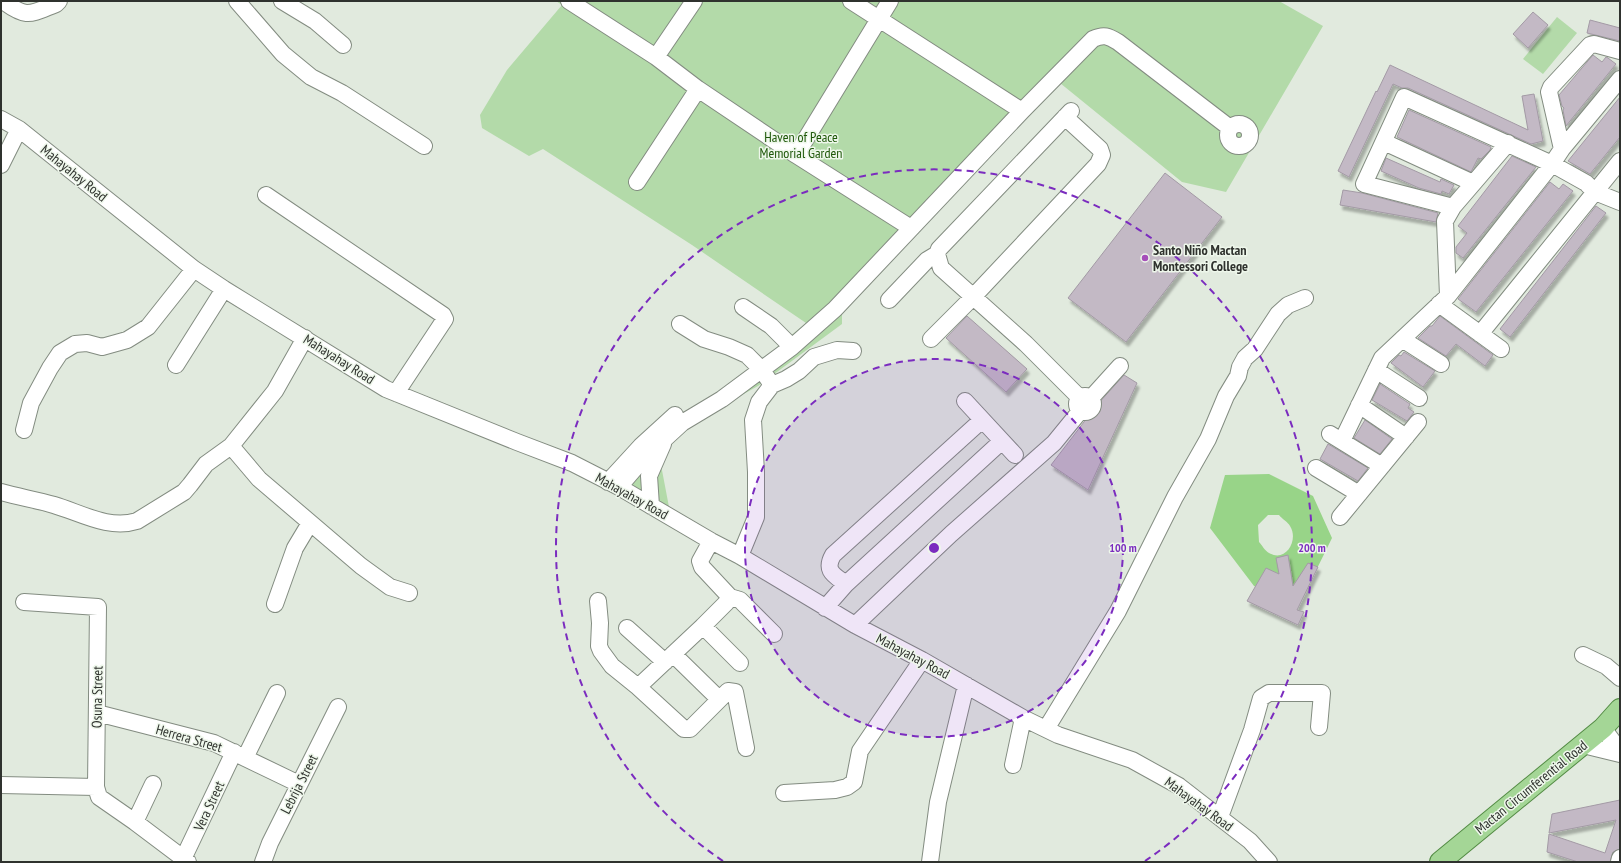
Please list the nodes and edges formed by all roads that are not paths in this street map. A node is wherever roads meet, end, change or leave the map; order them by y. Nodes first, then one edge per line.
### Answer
1 (3, 1) edge
2 (59, 1) edge
3 (237, 1) edge
4 (282, 1) edge
5 (569, 1) edge
6 (694, 1) edge
7 (851, 1) edge
8 (890, 1) edge
9 (879, 19) junction
10 (343, 45) dead end
11 (1620, 51) edge
12 (656, 57) junction
13 (1620, 79) edge
14 (698, 89) junction
15 (1022, 111) junction
16 (1, 119) edge
17 (1230, 128) dead end
18 (19, 129) junction
19 (1384, 142) junction
20 (1508, 143) junction
21 (424, 146) dead end
22 (1562, 149) junction
23 (796, 155) junction
24 (1620, 161) edge
25 (1552, 164) junction
26 (1, 165) edge
27 (637, 182) dead end
28 (1473, 183) junction
29 (1595, 192) junction
30 (266, 194) dead end
31 (1620, 202) edge
32 (1453, 206) junction
33 (911, 228) junction
34 (937, 254) junction
35 (194, 269) junction
36 (224, 289) junction
37 (973, 297) junction
38 (1305, 298) dead end
39 (888, 300) dead end
40 (1444, 300) junction
41 (743, 307) dead end
42 (680, 324) dead end
43 (1480, 334) junction
44 (305, 338) junction
45 (931, 339) dead end
46 (1402, 339) junction
47 (792, 347) junction
48 (1502, 349) dead end
49 (853, 351) dead end
50 (1441, 364) dead end
51 (176, 365) dead end
52 (1120, 366) dead end
53 (762, 370) junction
54 (1376, 370) junction
55 (772, 385) junction
56 (396, 394) junction
57 (1420, 398) dead end
58 (965, 401) dead end
59 (1084, 402) junction
60 (1359, 405) junction
61 (675, 414) dead end
62 (982, 420) junction
63 (1418, 422) dead end
64 (24, 430) dead end
65 (1406, 437) junction
66 (665, 440) junction
67 (1002, 441) junction
68 (231, 446) junction
69 (1015, 455) dead end
70 (1382, 466) junction
71 (1316, 468) dead end
72 (614, 484) junction
73 (1, 492) edge
74 (1359, 494) junction
75 (652, 506) junction
76 (1340, 517) dead end
77 (310, 523) junction
78 (711, 541) junction
79 (740, 556) junction
80 (846, 584) junction
81 (409, 593) dead end
82 (730, 597) junction
83 (598, 601) dead end
84 (24, 602) dead end
85 (275, 604) dead end
86 (825, 608) junction
87 (703, 626) junction
88 (855, 626) junction
89 (627, 628) dead end
90 (774, 634) dead end
91 (1583, 655) dead end
92 (669, 658) junction
93 (922, 660) junction
94 (740, 663) dead end
95 (1620, 678) edge
96 (966, 685) junction
97 (638, 687) junction
98 (277, 693) dead end
99 (719, 699) junction
100 (338, 707) dead end
101 (1620, 709) edge
102 (97, 713) junction
103 (1023, 718) junction
104 (1319, 727) dead end
105 (1603, 728) junction
106 (1046, 729) junction
107 (1583, 745) junction
108 (746, 748) dead end
109 (1620, 753) edge
110 (240, 755) junction
111 (1013, 765) dead end
112 (153, 784) dead end
113 (299, 784) junction
114 (1, 785) edge
115 (96, 787) junction
116 (784, 793) dead end
117 (1220, 817) junction
118 (135, 822) junction
119 (1620, 858) edge
120 (186, 861) edge
121 (264, 862) edge
122 (930, 862) edge
123 (1269, 862) edge
124 (1440, 862) edge
125 (1619, 862) edge

1 - 2 street
3 - 21 street
4 - 10 street
5 - 12 street
6 - 12 street
7 - 9 street
8 - 9 street
9 - 15 street
9 - 23 street
11 - 22 street
12 - 14 street
13 - 22 street
14 - 23 street
14 - 27 street
15 - 17 street
15 - 33 street
16 - 18 street, Mahayahay Road
18 - 26 street
18 - 35 street, Mahayahay Road
19 - 20 street
19 - 28 street
19 - 32 street
20 - 25 street
20 - 28 street
22 - 25 street
23 - 33 street
24 - 29 street
25 - 29 street
25 - 40 street
28 - 32 street
29 - 31 street
29 - 43 street
30 - 56 street
32 - 40 street
33 - 47 street
34 - 37 street
34 - 37 street
34 - 39 street
35 - 36 street, Mahayahay Road
35 - 64 street
36 - 44 street, Mahayahay Road
36 - 51 street
37 - 45 street
37 - 59 street
38 - 106 street
40 - 43 street
40 - 46 street
41 - 47 street
42 - 53 street
43 - 48 street
44 - 56 street, Mahayahay Road
44 - 68 street
46 - 50 street
46 - 54 street
47 - 53 street
49 - 55 street
52 - 59 street
53 - 55 street
53 - 66 street
54 - 57 street
54 - 60 street
55 - 79 street
56 - 72 street, Mahayahay Road
58 - 62 street
59 - 88 street
60 - 65 street
60 - 70 street
61 - 72 street
62 - 67 street
62 - 80 street
63 - 65 street
65 - 70 street
66 - 72 street
66 - 75 street
67 - 69 street
67 - 80 street
68 - 73 street
68 - 77 street
70 - 74 street
71 - 74 street
72 - 75 street, Mahayahay Road
74 - 76 street
75 - 78 street, Mahayahay Road
77 - 81 street
77 - 85 street
78 - 79 street, Mahayahay Road
78 - 82 street
79 - 86 street, Mahayahay Road
80 - 86 street
82 - 87 street
82 - 90 street
83 - 97 street
84 - 102 street, Osuna Street
86 - 88 street, Mahayahay Road
87 - 92 street
87 - 94 street
88 - 93 street, Mahayahay Road
89 - 92 street
91 - 95 street
92 - 97 street
92 - 99 street
93 - 96 street, Mahayahay Road
93 - 116 street
96 - 103 street, Mahayahay Road
96 - 122 street
97 - 99 street
98 - 110 street, Vera Street
99 - 108 street
100 - 113 street, Lebrija Street
101 - 105 main road, Mactan Circumferential Road
102 - 110 street, Herrera Street
102 - 115 street, Osuna Street
103 - 106 street, Mahayahay Road
103 - 111 street
104 - 117 street
105 - 107 main road, Mactan Circumferential Road
105 - 109 street
106 - 117 street, Mahayahay Road
107 - 109 street
107 - 124 main road, Mactan Circumferential Road
110 - 113 street, Herrera Street
110 - 120 street, Vera Street
112 - 118 street
113 - 121 street, Lebrija Street
114 - 115 street
115 - 118 street
117 - 123 street, Mahayahay Road
118 - 120 street
119 - 125 street

